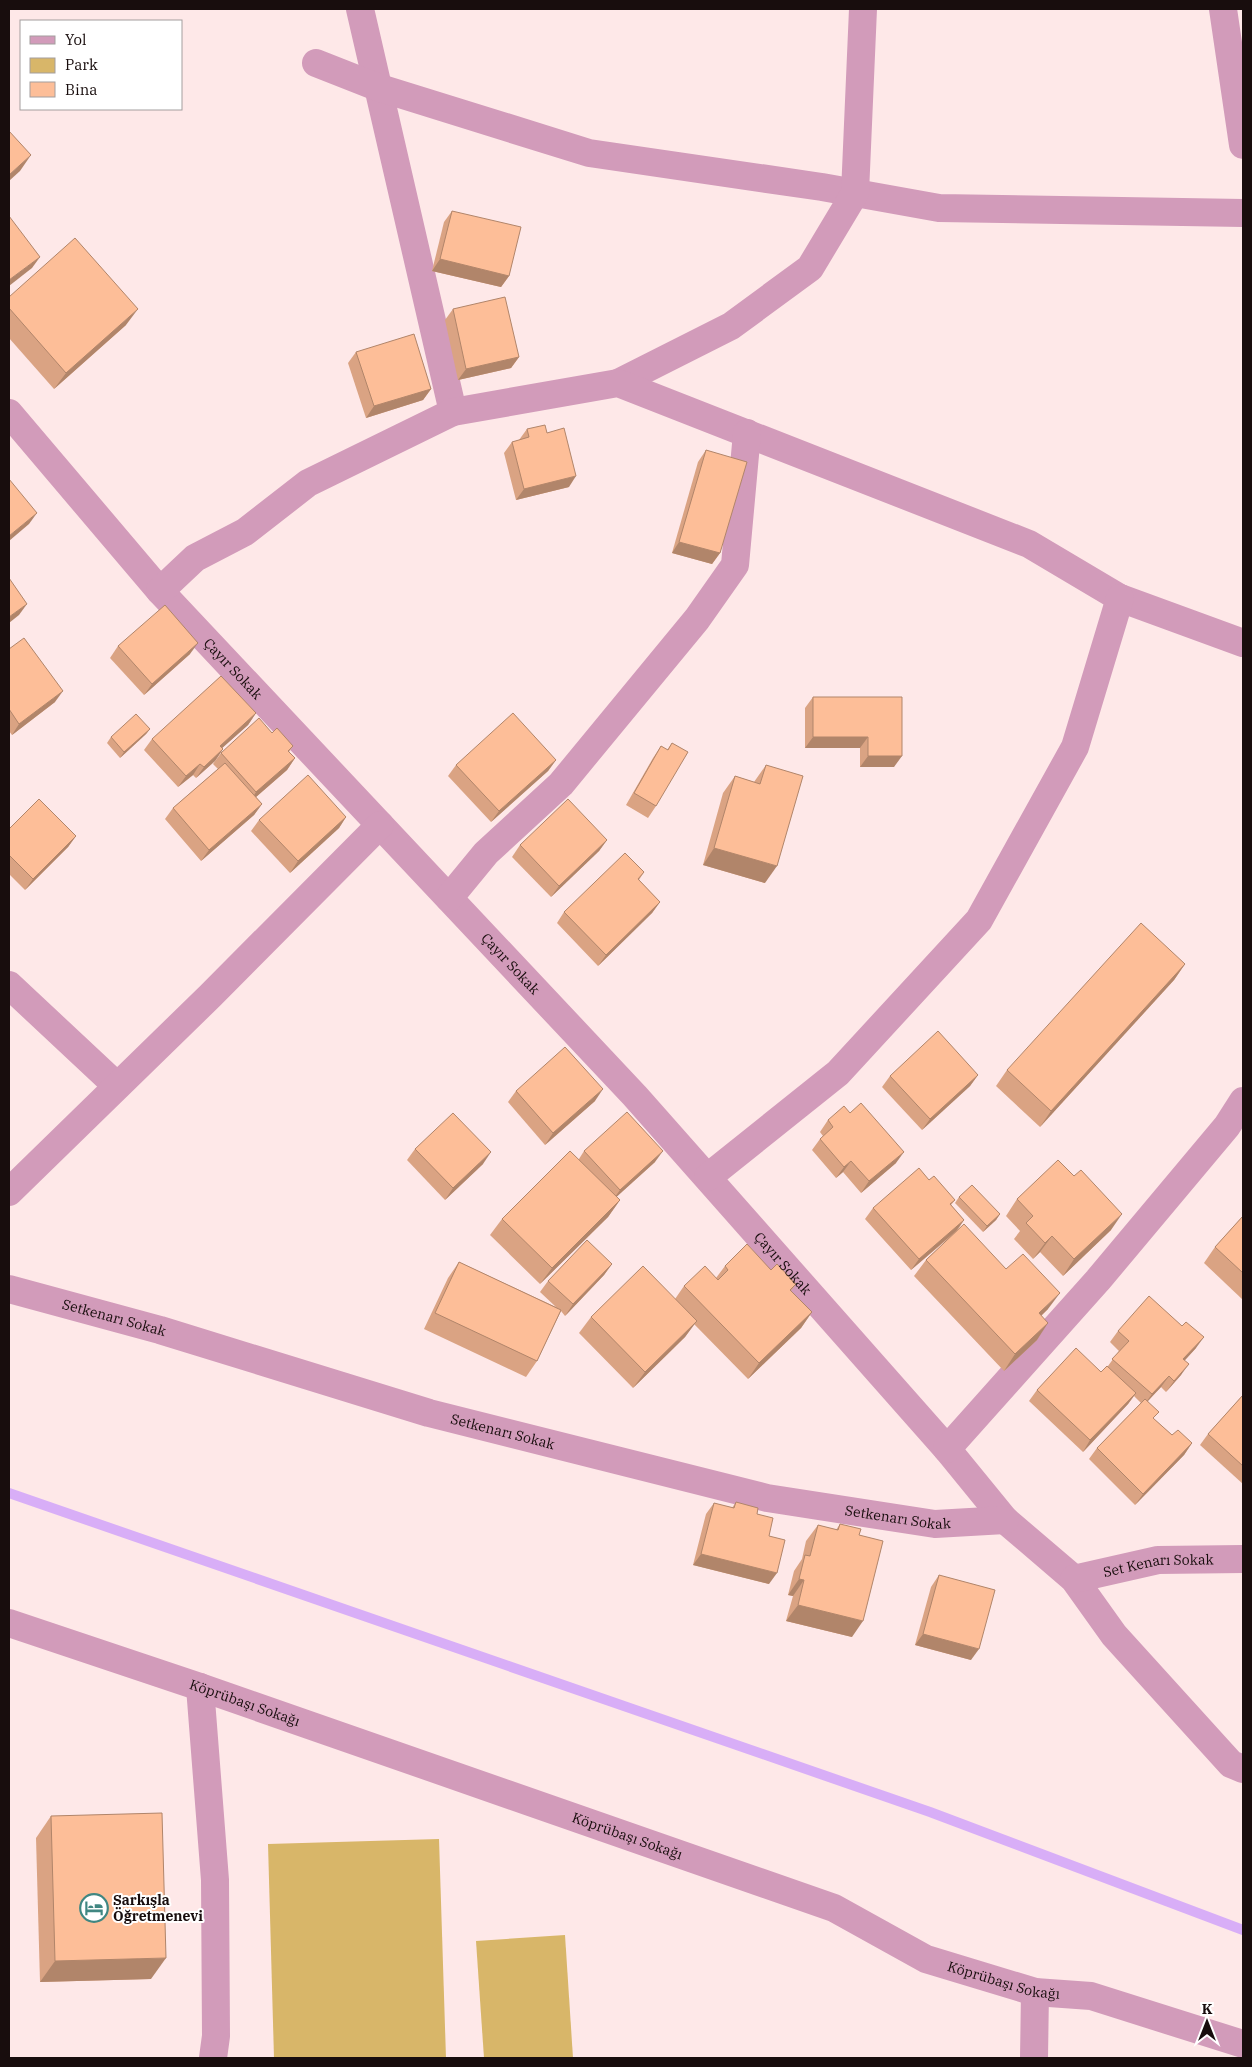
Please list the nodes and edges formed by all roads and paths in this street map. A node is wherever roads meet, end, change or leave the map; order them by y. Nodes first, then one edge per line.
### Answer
1 (360, 9) edge
2 (863, 9) edge
3 (1223, 9) edge
4 (316, 63) dead end
5 (377, 87) junction
6 (1243, 145) edge
7 (855, 193) junction
8 (1243, 213) edge
9 (618, 383) junction
10 (453, 412) junction
11 (9, 413) edge
12 (747, 433) junction
13 (160, 591) junction
14 (1120, 598) junction
15 (1243, 643) edge
16 (380, 825) junction
17 (449, 898) junction
18 (9, 985) edge
19 (117, 1086) junction
20 (1243, 1101) edge
21 (708, 1177) junction
22 (9, 1192) edge
23 (9, 1289) edge
24 (947, 1449) junction
25 (1005, 1520) junction
26 (1243, 1559) edge
27 (1074, 1579) junction
28 (9, 1623) edge
29 (200, 1687) junction
30 (1243, 1769) edge
31 (1035, 1992) junction
32 (1243, 2044) edge
33 (213, 2058) edge
34 (1034, 2058) edge

1 - 5 street
2 - 7 street
3 - 6 street
4 - 5 street
5 - 7 street
5 - 10 street
7 - 8 street
7 - 9 street
9 - 10 street
9 - 12 street
10 - 13 street
11 - 13 street, Çayır Sokak
12 - 14 street
12 - 17 street
13 - 16 street, Çayır Sokak
14 - 15 street
14 - 21 street
16 - 17 street, Çayır Sokak
16 - 19 street
17 - 21 street, Çayır Sokak
18 - 19 street
19 - 22 street
20 - 24 street
21 - 24 street, Çayır Sokak
23 - 25 street, Setkenarı Sokak
24 - 25 street, Çayır Sokak
25 - 27 street, Çayır Sokak
26 - 27 street, Set Kenarı Sokak
27 - 30 street, Çayır Sokak
28 - 29 street, Köprübaşı Sokağı
29 - 31 street, Köprübaşı Sokağı
29 - 33 street
31 - 32 street, Köprübaşı Sokağı
31 - 34 street

